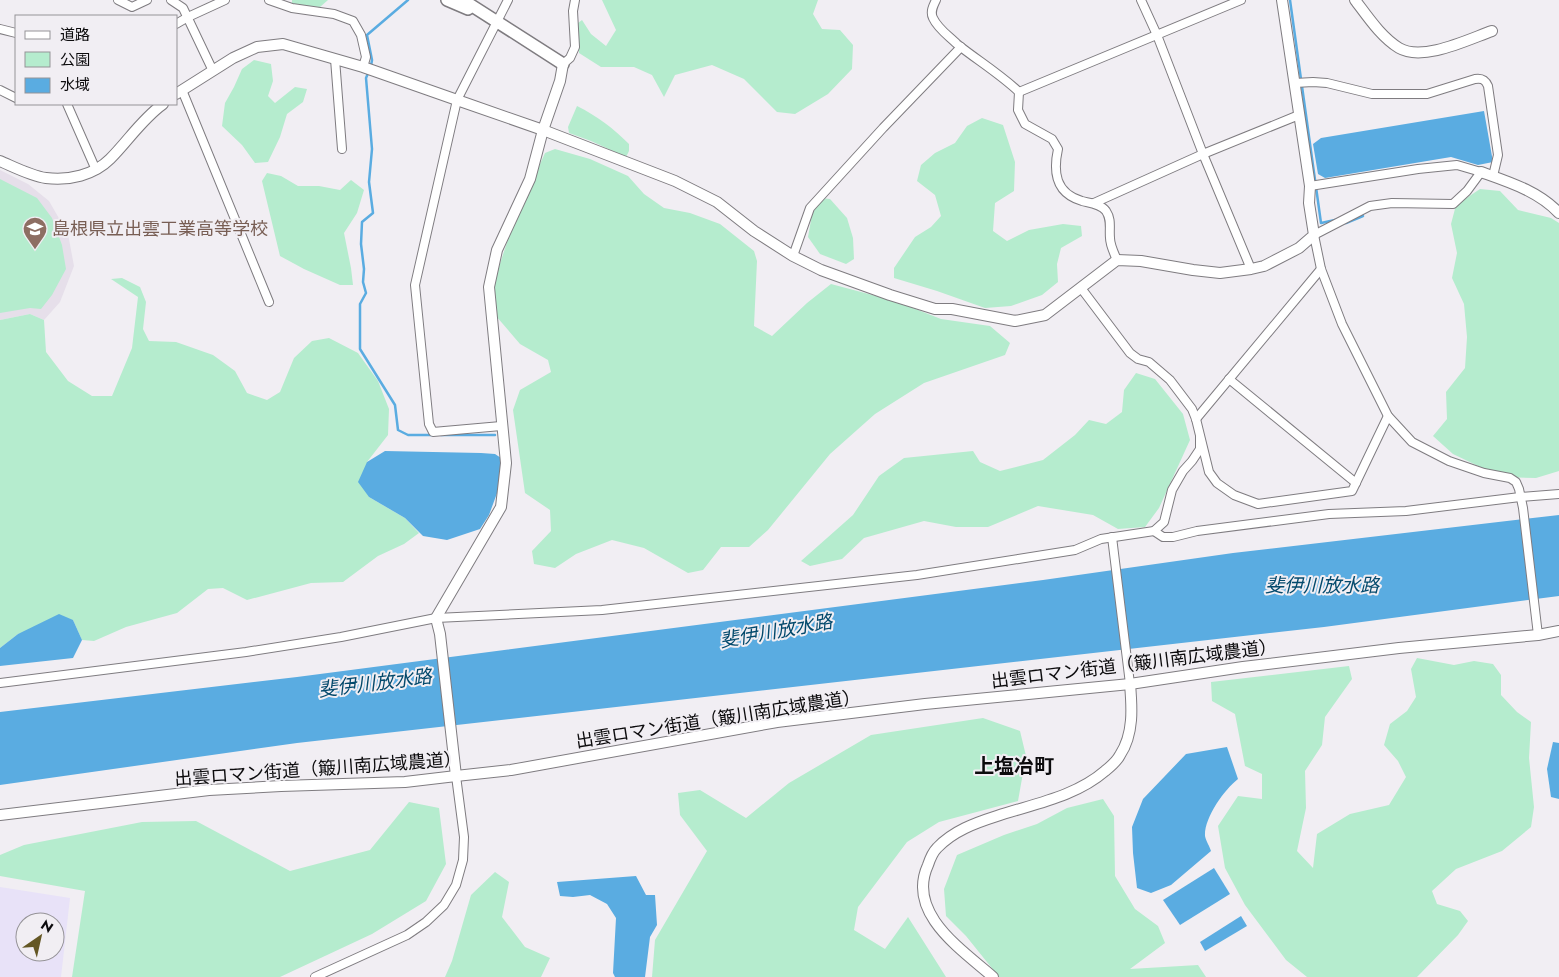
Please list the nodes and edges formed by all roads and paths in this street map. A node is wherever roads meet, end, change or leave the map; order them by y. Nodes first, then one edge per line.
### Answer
1 (118, 0) edge
2 (147, 0) edge
3 (171, 0) edge
4 (225, 0) edge
5 (269, 0) edge
6 (447, 0) edge
7 (462, 0) edge
8 (508, 0) edge
9 (575, 0) edge
10 (936, 0) edge
11 (1141, 0) edge
12 (1241, 0) edge
13 (1282, 0) edge
14 (1355, 0) edge
15 (188, 17) junction
16 (497, 22) junction
17 (178, 23) edge
18 (0, 29) edge
19 (1492, 31) dead end
20 (15, 33) edge
21 (1157, 35) junction
22 (961, 47) junction
23 (336, 59) junction
24 (563, 64) junction
25 (363, 67) junction
26 (213, 71) junction
27 (1295, 83) junction
28 (0, 90) edge
29 (179, 92) edge
30 (1019, 92) junction
31 (15, 98) edge
32 (457, 100) junction
33 (67, 105) edge
34 (162, 105) edge
35 (1299, 115) junction
36 (543, 130) junction
37 (342, 149) dead end
38 (1203, 154) junction
39 (0, 161) edge
40 (96, 170) junction
41 (1481, 172) junction
42 (1493, 176) junction
43 (1310, 186) junction
44 (1094, 203) junction
45 (1559, 213) edge
46 (1314, 235) junction
47 (793, 256) junction
48 (1116, 260) junction
49 (1321, 269) junction
50 (1251, 270) junction
51 (1081, 288) junction
52 (269, 302) dead end
53 (1229, 378) junction
54 (1388, 416) junction
55 (1196, 420) junction
56 (502, 426) junction
57 (1200, 437) junction
58 (1356, 483) junction
59 (1559, 494) edge
60 (1520, 497) junction
61 (1154, 531) junction
62 (1112, 538) junction
63 (436, 618) junction
64 (1559, 631) edge
65 (1538, 635) junction
66 (0, 683) edge
67 (1130, 684) junction
68 (456, 776) junction
69 (0, 815) edge
70 (315, 977) edge
71 (993, 977) edge

1 - 2 street
3 - 15 street
4 - 15 street
5 - 25 street
6 - 16 main road
7 - 16 main road
8 - 16 street
9 - 24 street
10 - 22 street
11 - 21 street
12 - 21 street
13 - 27 street
14 - 19 street
15 - 17 street
15 - 26 street
16 - 24 main road
16 - 32 street
18 - 20 street
21 - 30 street
21 - 38 street
22 - 30 street
22 - 47 street
23 - 25 street
23 - 26 street
23 - 37 street
24 - 36 street
25 - 32 street
26 - 29 street
27 - 35 street
27 - 42 street
28 - 31 street
29 - 52 street
30 - 44 street
32 - 36 street
32 - 56 street
33 - 40 street
34 - 40 street
35 - 38 street
35 - 43 street
36 - 47 street
36 - 56 street
38 - 44 street
38 - 50 street
39 - 40 street
41 - 42 street
41 - 43 street
41 - 46 street
42 - 45 street
43 - 46 street
44 - 48 street
46 - 49 street
46 - 50 street
47 - 51 street
48 - 50 street
48 - 51 street
49 - 53 street
49 - 54 street
51 - 55 street
53 - 55 street
53 - 58 street
54 - 58 street
54 - 60 street
55 - 57 street
56 - 63 street
57 - 58 street
57 - 61 street
59 - 60 street
60 - 61 street
60 - 65 street
61 - 62 street
62 - 63 street
62 - 67 street
63 - 66 street
63 - 68 street
64 - 65 street, 出雲ロマン街道（簸川南広域農道）
65 - 67 street, 出雲ロマン街道（簸川南広域農道）
67 - 68 street, 出雲ロマン街道（簸川南広域農道）
67 - 71 street
68 - 69 street, 出雲ロマン街道（簸川南広域農道）
68 - 70 street

